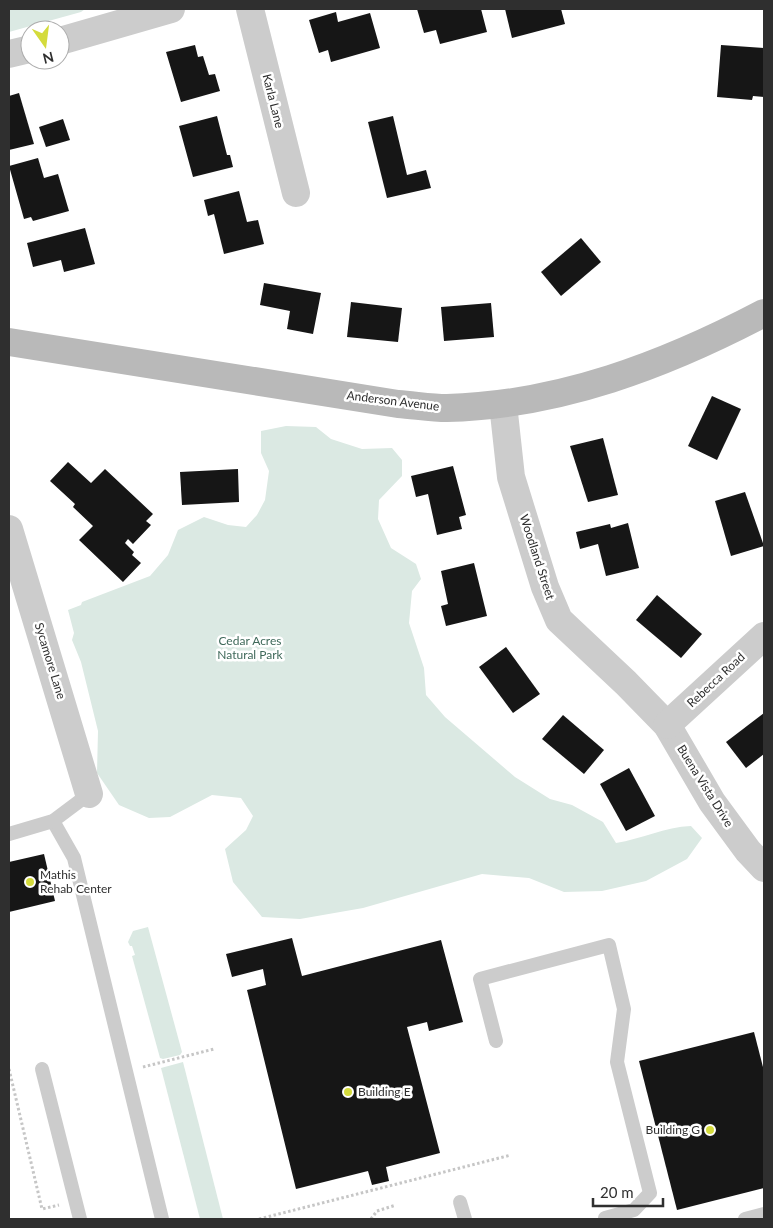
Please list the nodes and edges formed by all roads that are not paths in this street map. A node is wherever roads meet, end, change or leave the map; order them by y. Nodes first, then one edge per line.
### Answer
1 (172, 9) edge
2 (250, 9) edge
3 (70, 38) edge
4 (296, 193) dead end
5 (764, 313) edge
6 (9, 342) edge
7 (502, 404) junction
8 (11, 544) edge
9 (764, 636) edge
10 (667, 725) junction
11 (89, 794) joint
12 (53, 822) junction
13 (9, 834) edge
14 (764, 868) edge
15 (496, 1041) dead end
16 (42, 1069) dead end
17 (460, 1202) dead end
18 (764, 1214) edge
19 (605, 1218) edge
20 (80, 1219) edge
21 (162, 1219) edge
22 (465, 1219) edge
23 (745, 1219) edge

1 - 3 street
2 - 4 street, Karla Lane
5 - 7 main road, Anderson Avenue
6 - 7 main road, Anderson Avenue
7 - 10 street, Woodland Street
8 - 11 street, Sycamore Lane
9 - 10 street, Rebecca Road
10 - 14 street, Buena Vista Drive
11 - 12 lane
12 - 13 lane
12 - 21 lane
15 - 19 lane
16 - 20 lane
17 - 22 lane
18 - 23 lane

